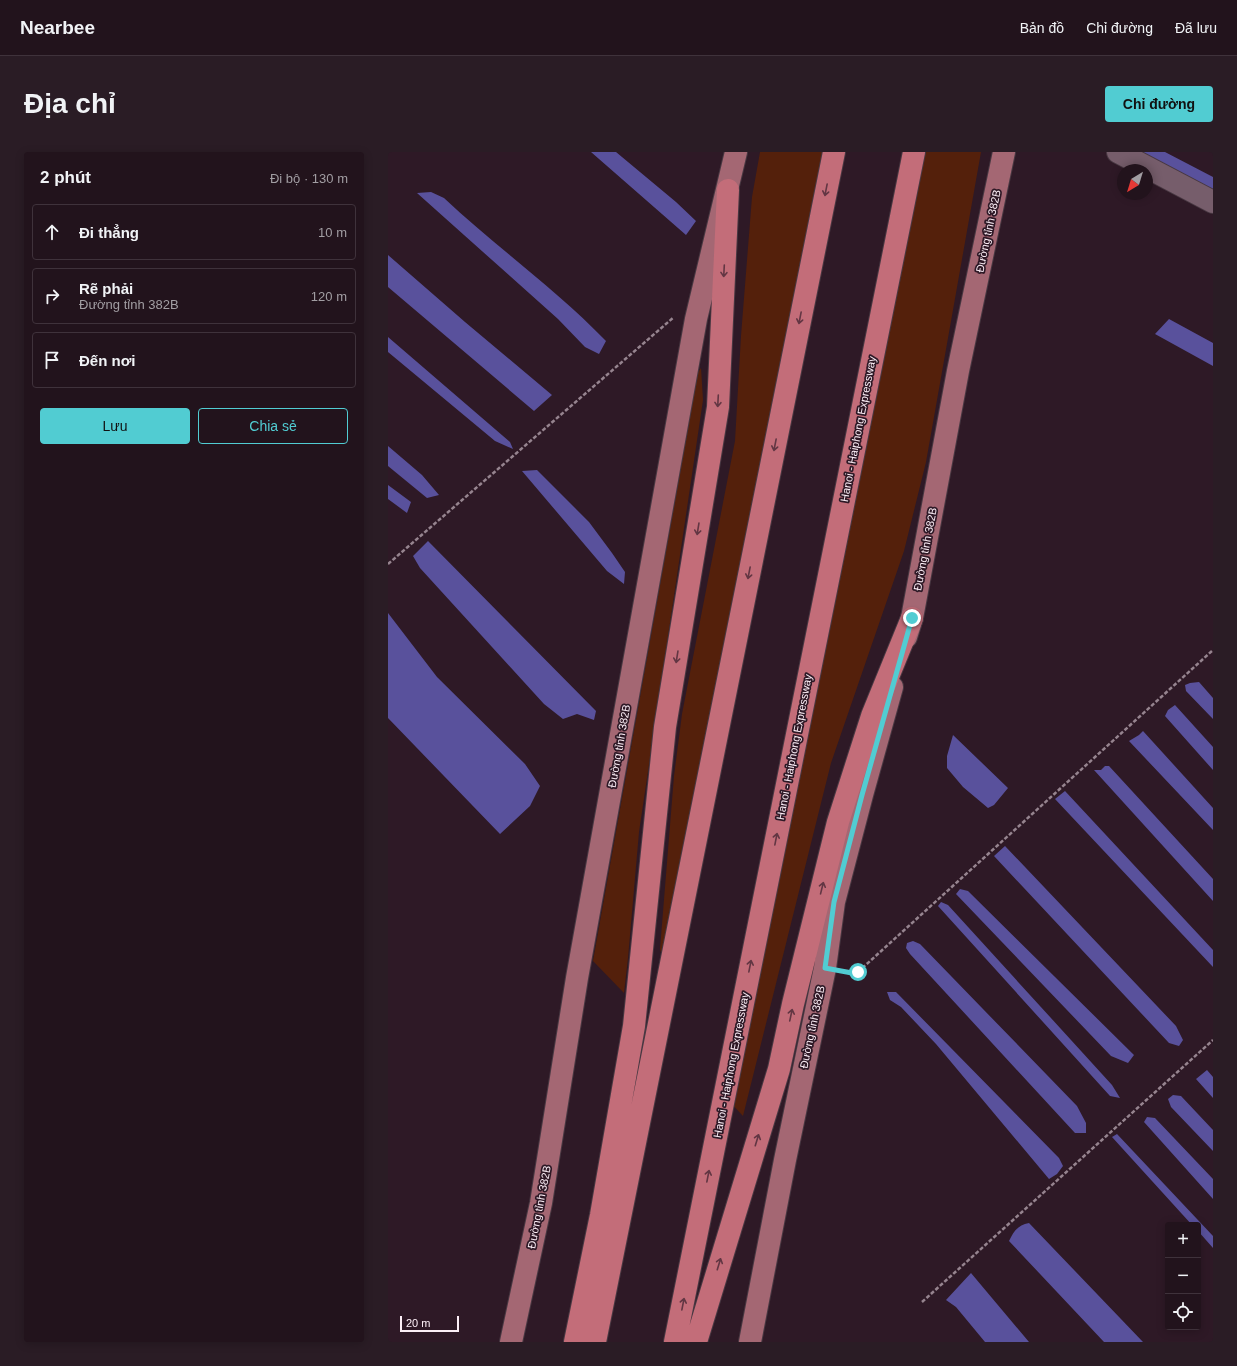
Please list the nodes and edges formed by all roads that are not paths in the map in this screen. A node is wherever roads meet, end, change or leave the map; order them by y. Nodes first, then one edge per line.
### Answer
1 (736, 152) edge
2 (834, 152) edge
3 (914, 152) edge
4 (1004, 152) edge
5 (1118, 152) edge
6 (728, 190) junction
7 (1213, 202) edge
8 (912, 618) junction
9 (510, 1342) edge
10 (576, 1342) edge
11 (595, 1342) edge
12 (675, 1342) edge
13 (696, 1342) edge
14 (750, 1342) edge

1 - 6 main road, Đường tỉnh 382B
2 -> 11 highway
12 -> 3 highway, Hanoi - Haiphong Expressway
4 - 8 main road, Đường tỉnh 382B
5 - 7 street
6 - 9 main road, Đường tỉnh 382B
6 -> 10 highway
13 -> 8 highway
8 - 14 main road, Đường tỉnh 382B

